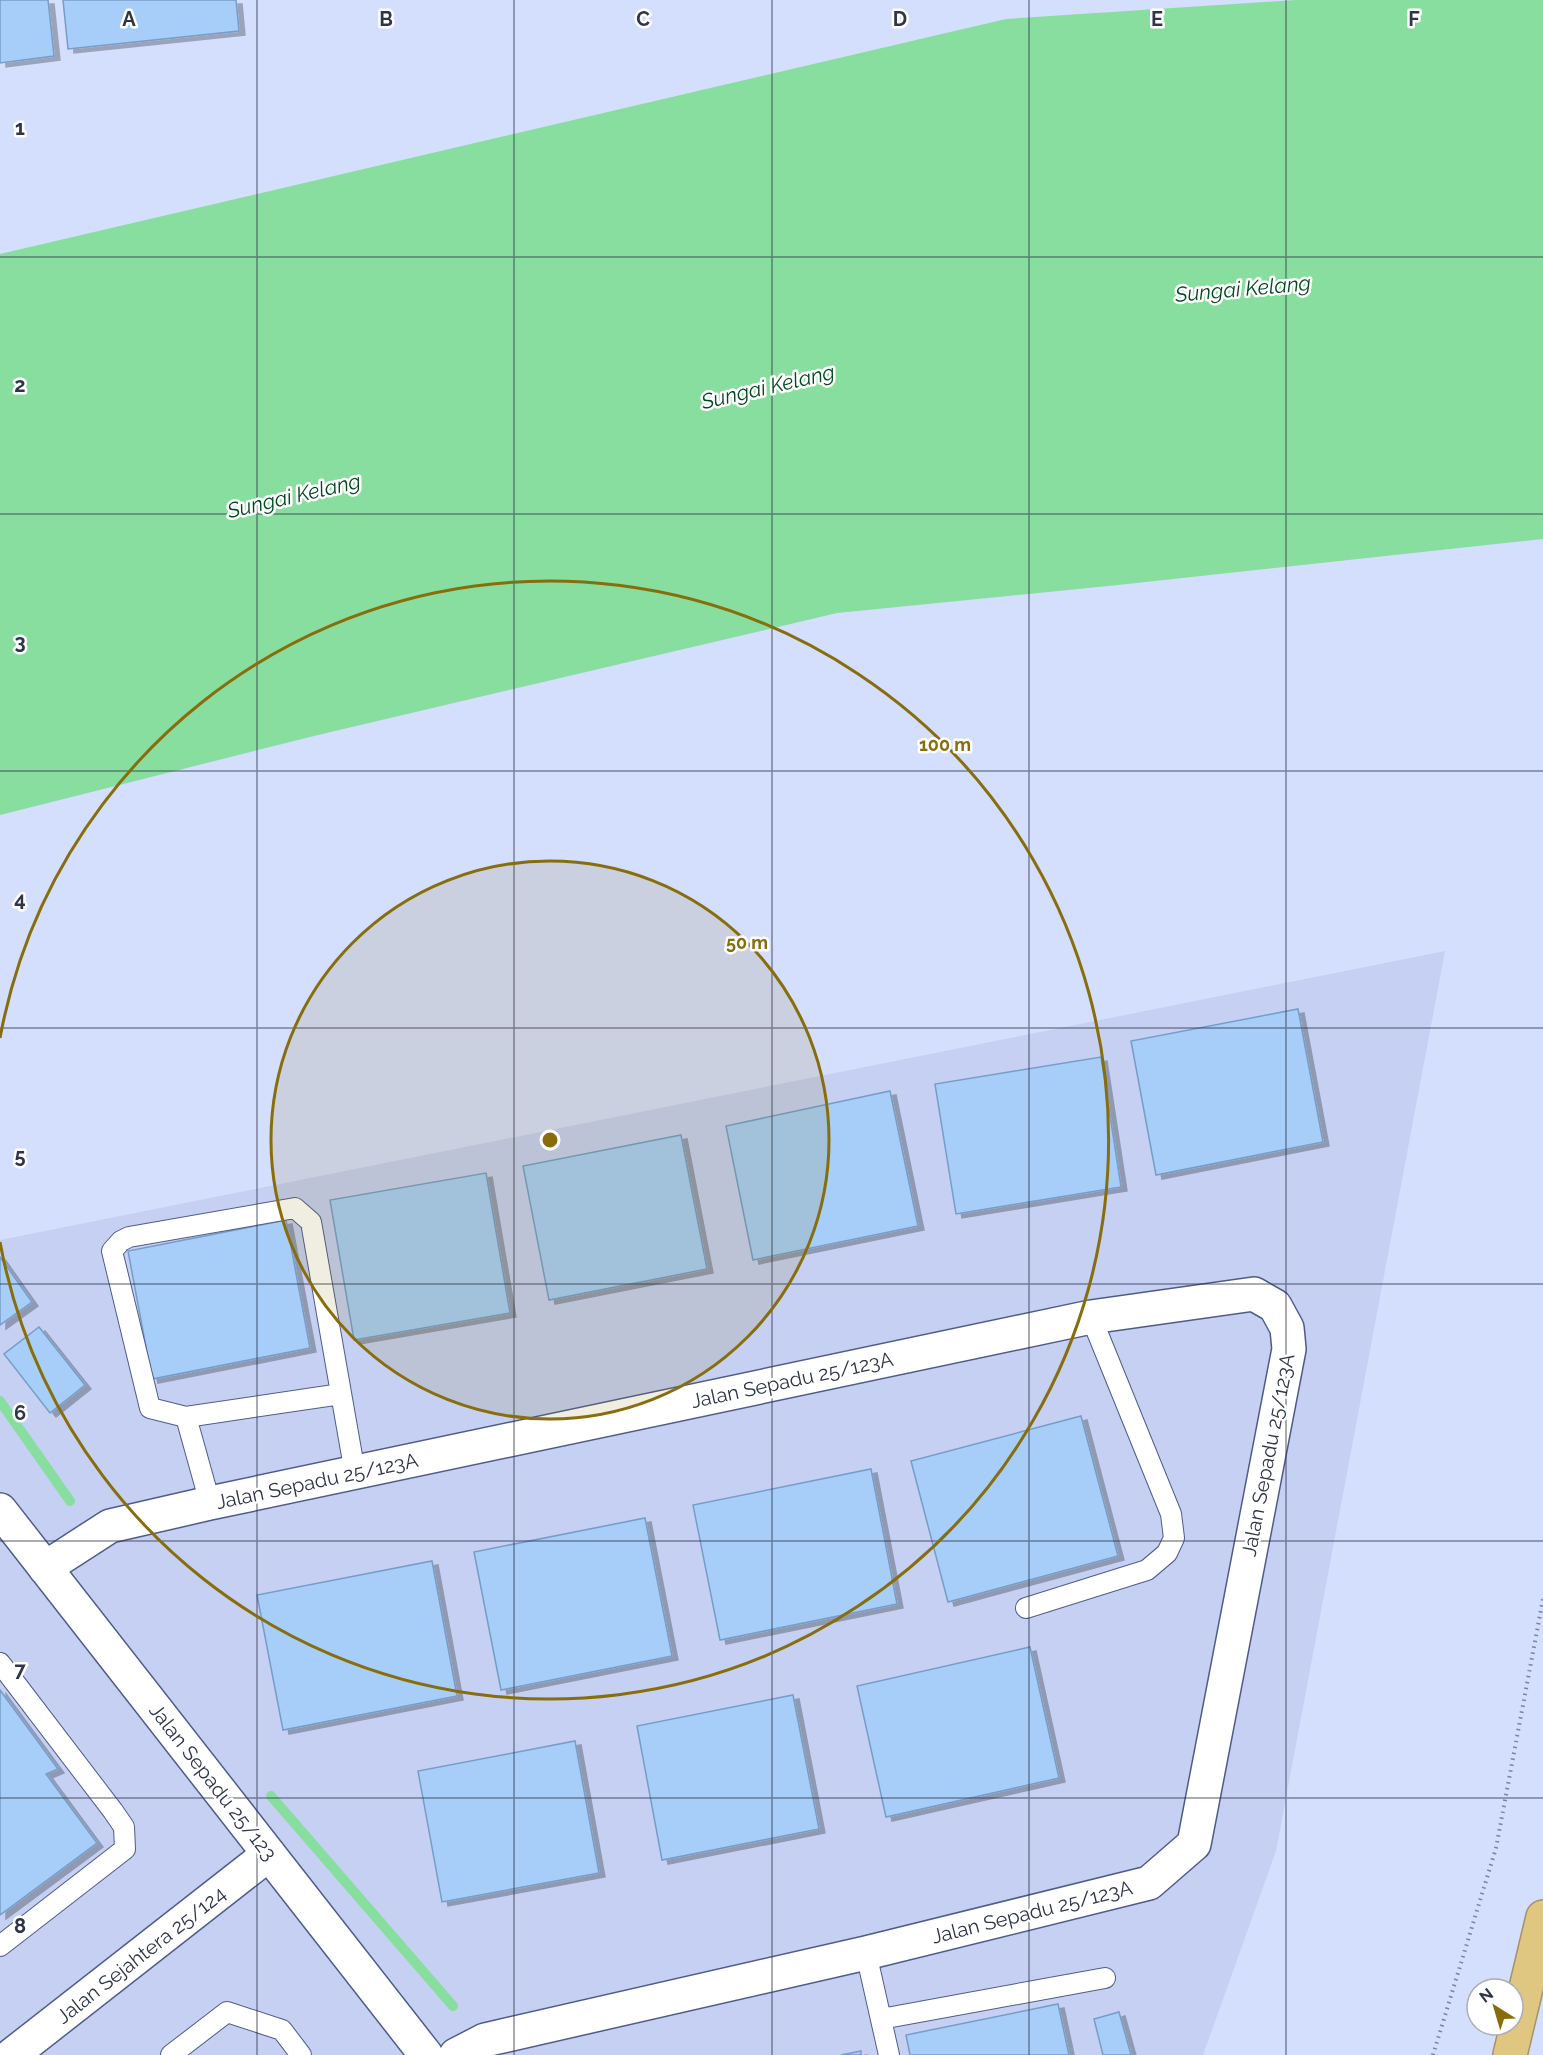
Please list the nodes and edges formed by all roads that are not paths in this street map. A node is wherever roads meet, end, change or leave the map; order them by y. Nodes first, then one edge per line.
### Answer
1 (1091, 1317) junction
2 (341, 1394) junction
3 (186, 1418) junction
4 (355, 1473) junction
5 (210, 1503) junction
6 (0, 1510) edge
7 (45, 1568) junction
8 (1026, 1608) dead end
9 (0, 1663) edge
10 (269, 1854) junction
11 (1543, 1917) edge
12 (0, 1946) edge
13 (866, 1953) junction
14 (1105, 1978) dead end
15 (881, 2019) junction
16 (12, 2055) edge
17 (171, 2055) edge
18 (301, 2055) edge
19 (426, 2055) edge
20 (456, 2055) edge
21 (889, 2055) edge
22 (1509, 2055) edge

1 - 4 street, Jalan Sepadu 25/123A
1 - 8 lane
1 - 13 street, Jalan Sepadu 25/123A
2 - 3 lane
2 - 3 lane
2 - 4 lane
3 - 5 lane
4 - 5 street, Jalan Sepadu 25/123A
5 - 7 street, Jalan Sepadu 25/123A
6 - 7 street, Jalan Sepadu 25/123
7 - 10 street, Jalan Sepadu 25/123
9 - 12 lane
10 - 16 street, Jalan Sejahtera 25/124
10 - 19 street, Jalan Sepadu 25/123
11 - 22 highway
13 - 15 lane
13 - 20 street, Jalan Sepadu 25/123A
14 - 15 lane
15 - 21 lane
17 - 18 lane

